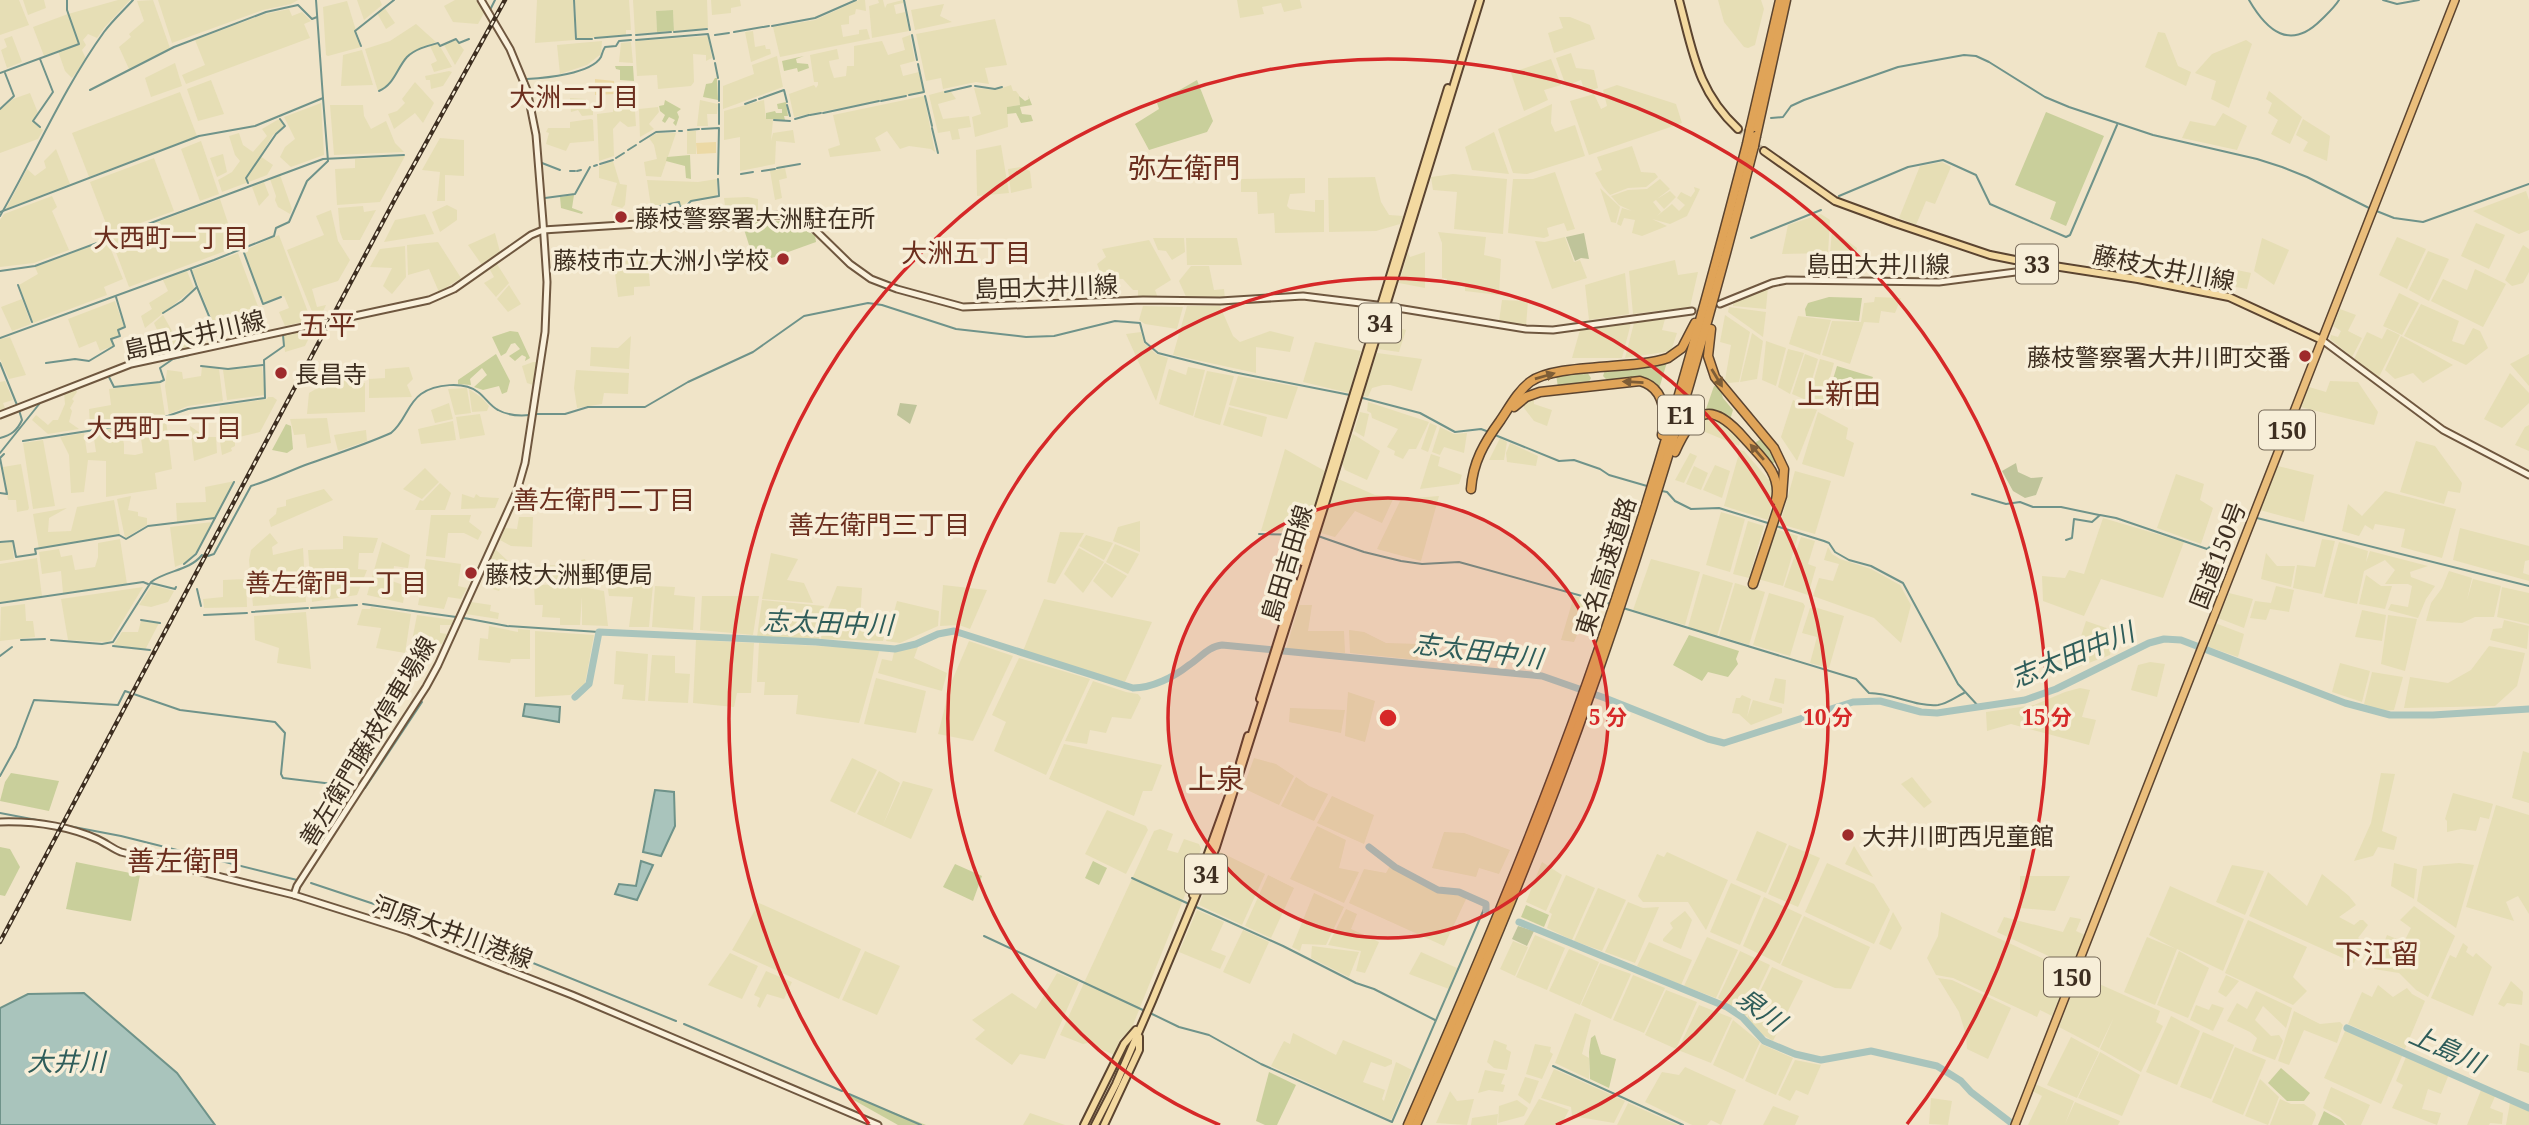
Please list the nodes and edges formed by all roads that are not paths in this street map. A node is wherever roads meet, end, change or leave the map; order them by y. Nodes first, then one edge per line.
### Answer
1 (481, 0) edge
2 (1478, 0) edge
3 (1679, 0) edge
4 (1780, 0) edge
5 (1786, 0) edge
6 (2455, 0) edge
7 (1769, 68) junction
8 (1738, 129) tunnel mouth
9 (1750, 145) junction
10 (1765, 150) tunnel mouth
11 (543, 230) junction
12 (1716, 263) junction
13 (2037, 264) junction
14 (1718, 288) junction
15 (1720, 304) tunnel mouth
16 (1383, 305) junction
17 (1692, 311) tunnel mouth
18 (2322, 340) junction
19 (0, 415) edge
20 (2529, 474) edge
21 (1658, 480) junction
22 (1585, 699) junction
23 (0, 822) edge
24 (294, 895) junction
25 (1138, 1031) junction
26 (2016, 1122) edge
27 (1084, 1124) edge
28 (878, 1125) edge
29 (1095, 1125) edge
30 (1104, 1125) edge
31 (1408, 1125) edge
32 (1416, 1125) edge

1 - 11 main road, 善左衛門藤枝停車場線
2 - 16 main road, 島田吉田線 / 34
3 - 8 main road
4 - 7 highway, 東名高速道路 / E1
5 - 7 highway, 東名高速道路 / E1
6 - 18 highway, 国道150号 / 150
7 - 9 highway, 東名高速道路 / E1, bridge
9 - 12 highway, 東名高速道路 / E1
9 - 14 highway, 東名高速道路 / E1
10 - 13 main road, 藤枝大井川線 / 33
11 - 16 main road, 島田大井川線
11 - 19 main road, 島田大井川線
11 - 24 main road, 善左衛門藤枝停車場線
12 - 21 highway, 東名高速道路 / E1
21 -> 12 highway
13 - 15 main road, 島田大井川線
13 - 18 main road, 藤枝大井川線 / 33
14 - 21 highway, 東名高速道路 / E1
14 -> 21 highway
16 - 17 main road, 島田大井川線
16 - 25 main road, 島田吉田線 / 34
18 - 20 main road
18 - 26 highway, 国道150号 / 150
21 - 22 highway, 東名高速道路 / E1
22 - 31 highway, 東名高速道路 / E1
22 - 32 highway, 東名高速道路 / E1
23 - 24 main road, 河原大井川港線
24 - 28 main road, 河原大井川港線
25 - 27 main road
25 - 29 main road, 島田吉田線 / 34
25 - 30 main road

